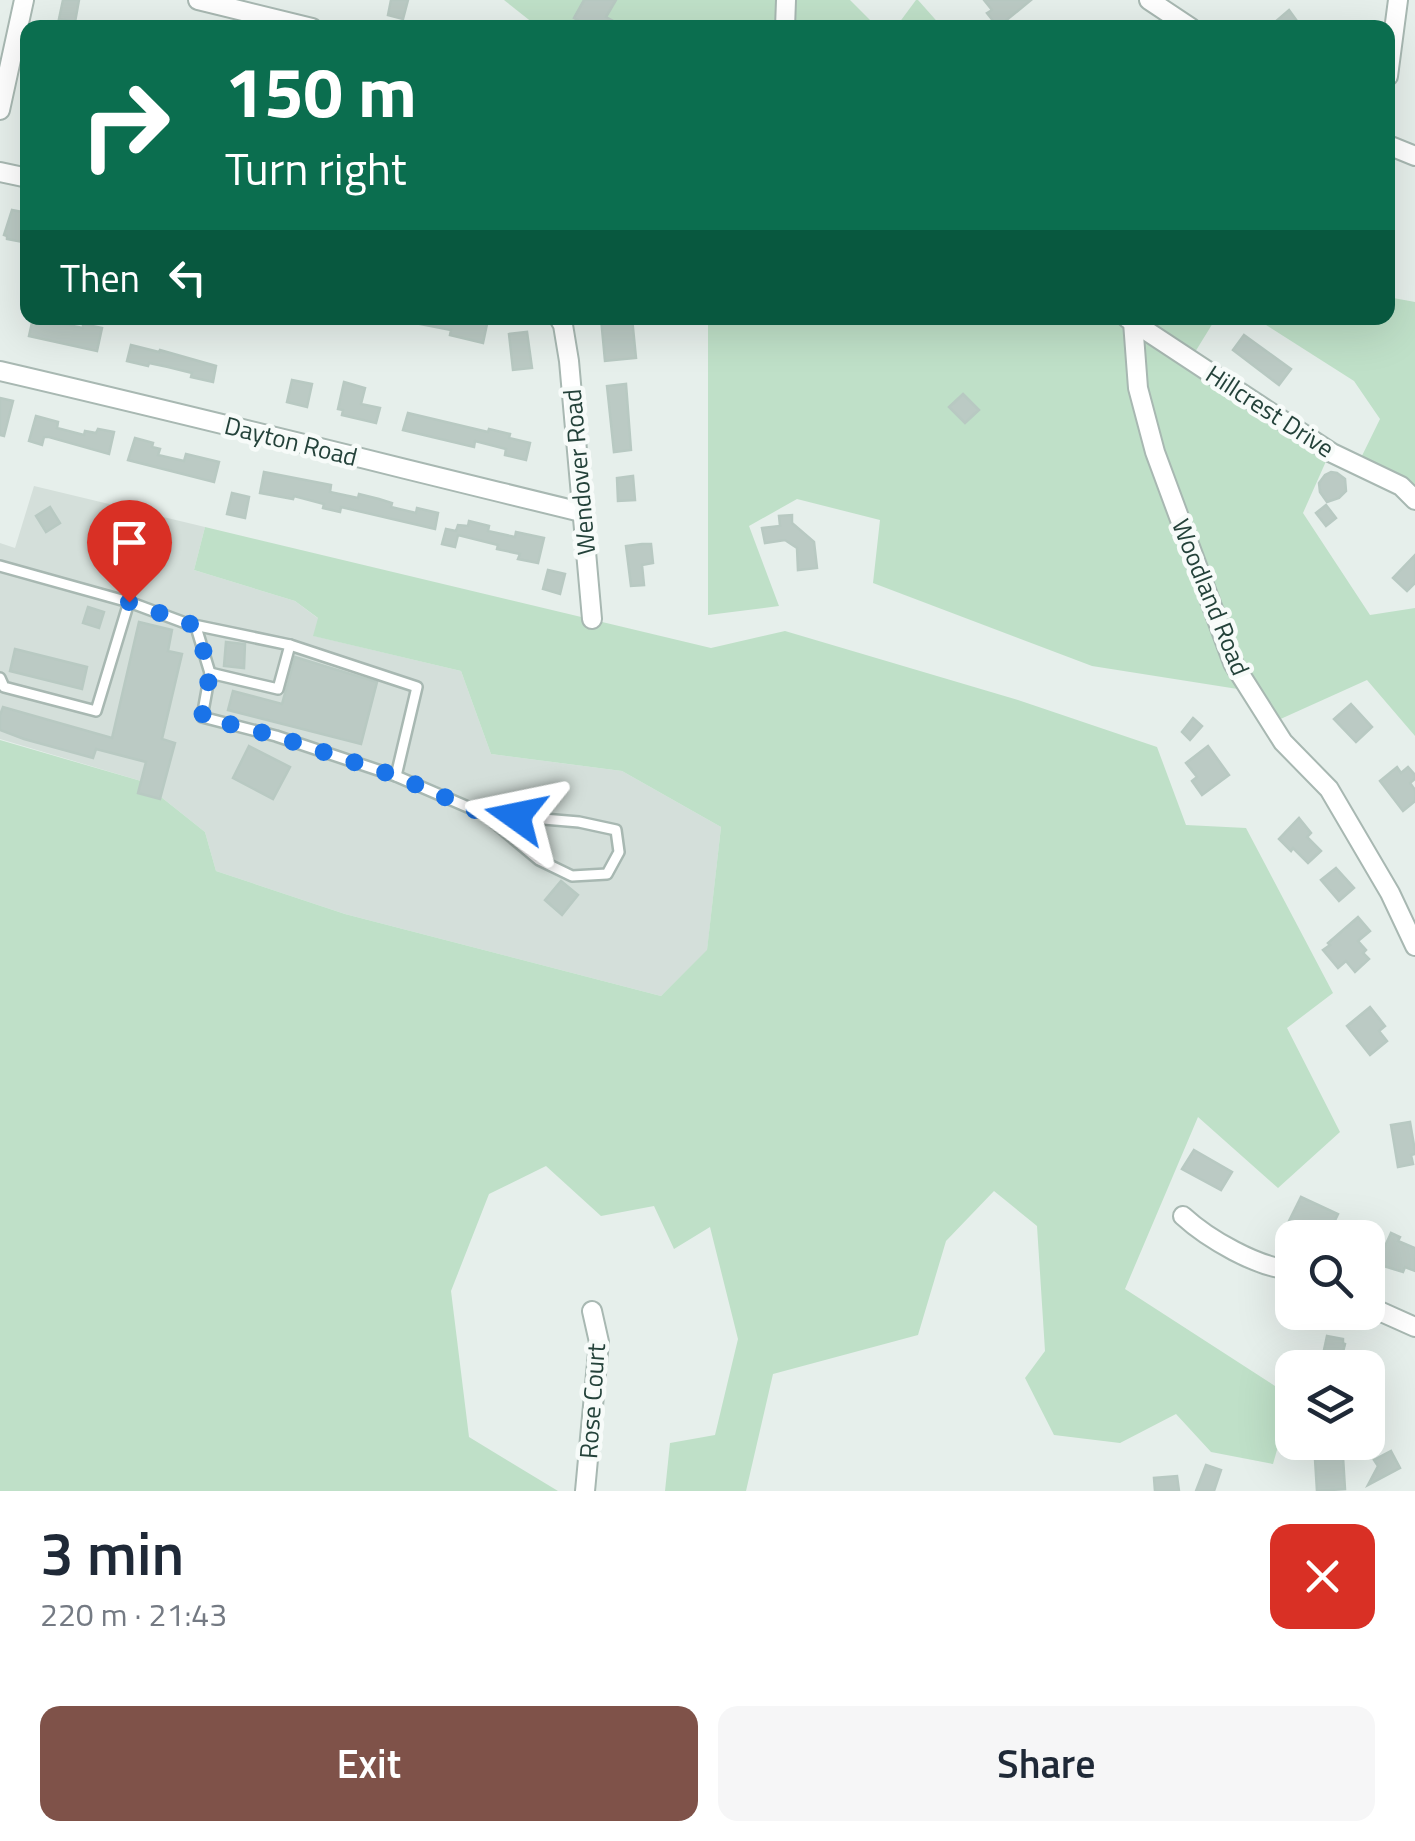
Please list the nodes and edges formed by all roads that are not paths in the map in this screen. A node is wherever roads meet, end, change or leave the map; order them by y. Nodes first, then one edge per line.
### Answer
1 (24, 0) edge
2 (198, 0) edge
3 (1149, 0) edge
4 (279, 20) edge
5 (1179, 20) edge
6 (0, 110) edge
7 (562, 325) edge
8 (1131, 325) edge
9 (1138, 325) edge
10 (0, 370) edge
11 (1415, 500) edge
12 (582, 512) junction
13 (0, 566) edge
14 (129, 602) junction
15 (592, 620) dead end
16 (192, 625) junction
17 (290, 644) junction
18 (210, 673) junction
19 (0, 678) edge
20 (396, 776) junction
21 (484, 814) junction
22 (1415, 946) edge
23 (1182, 1216) dead end
24 (1275, 1268) edge
25 (592, 1310) dead end
26 (1385, 1314) edge
27 (1415, 1328) edge
28 (585, 1491) edge

1 - 6 street
2 - 4 street
3 - 5 street
7 - 12 street, Wendover Road
8 - 22 street, Woodland Road
9 - 11 street, Hillcrest Drive
10 - 12 street, Dayton Road
12 - 15 street, Wendover Road
13 - 14 lane
14 - 16 lane
14 - 19 lane
16 - 17 lane
16 - 18 lane
17 - 18 lane
17 - 20 lane
18 - 20 lane
20 - 21 lane
21 - 21 lane
23 - 24 street
25 - 28 street, Rose Court
26 - 27 street

